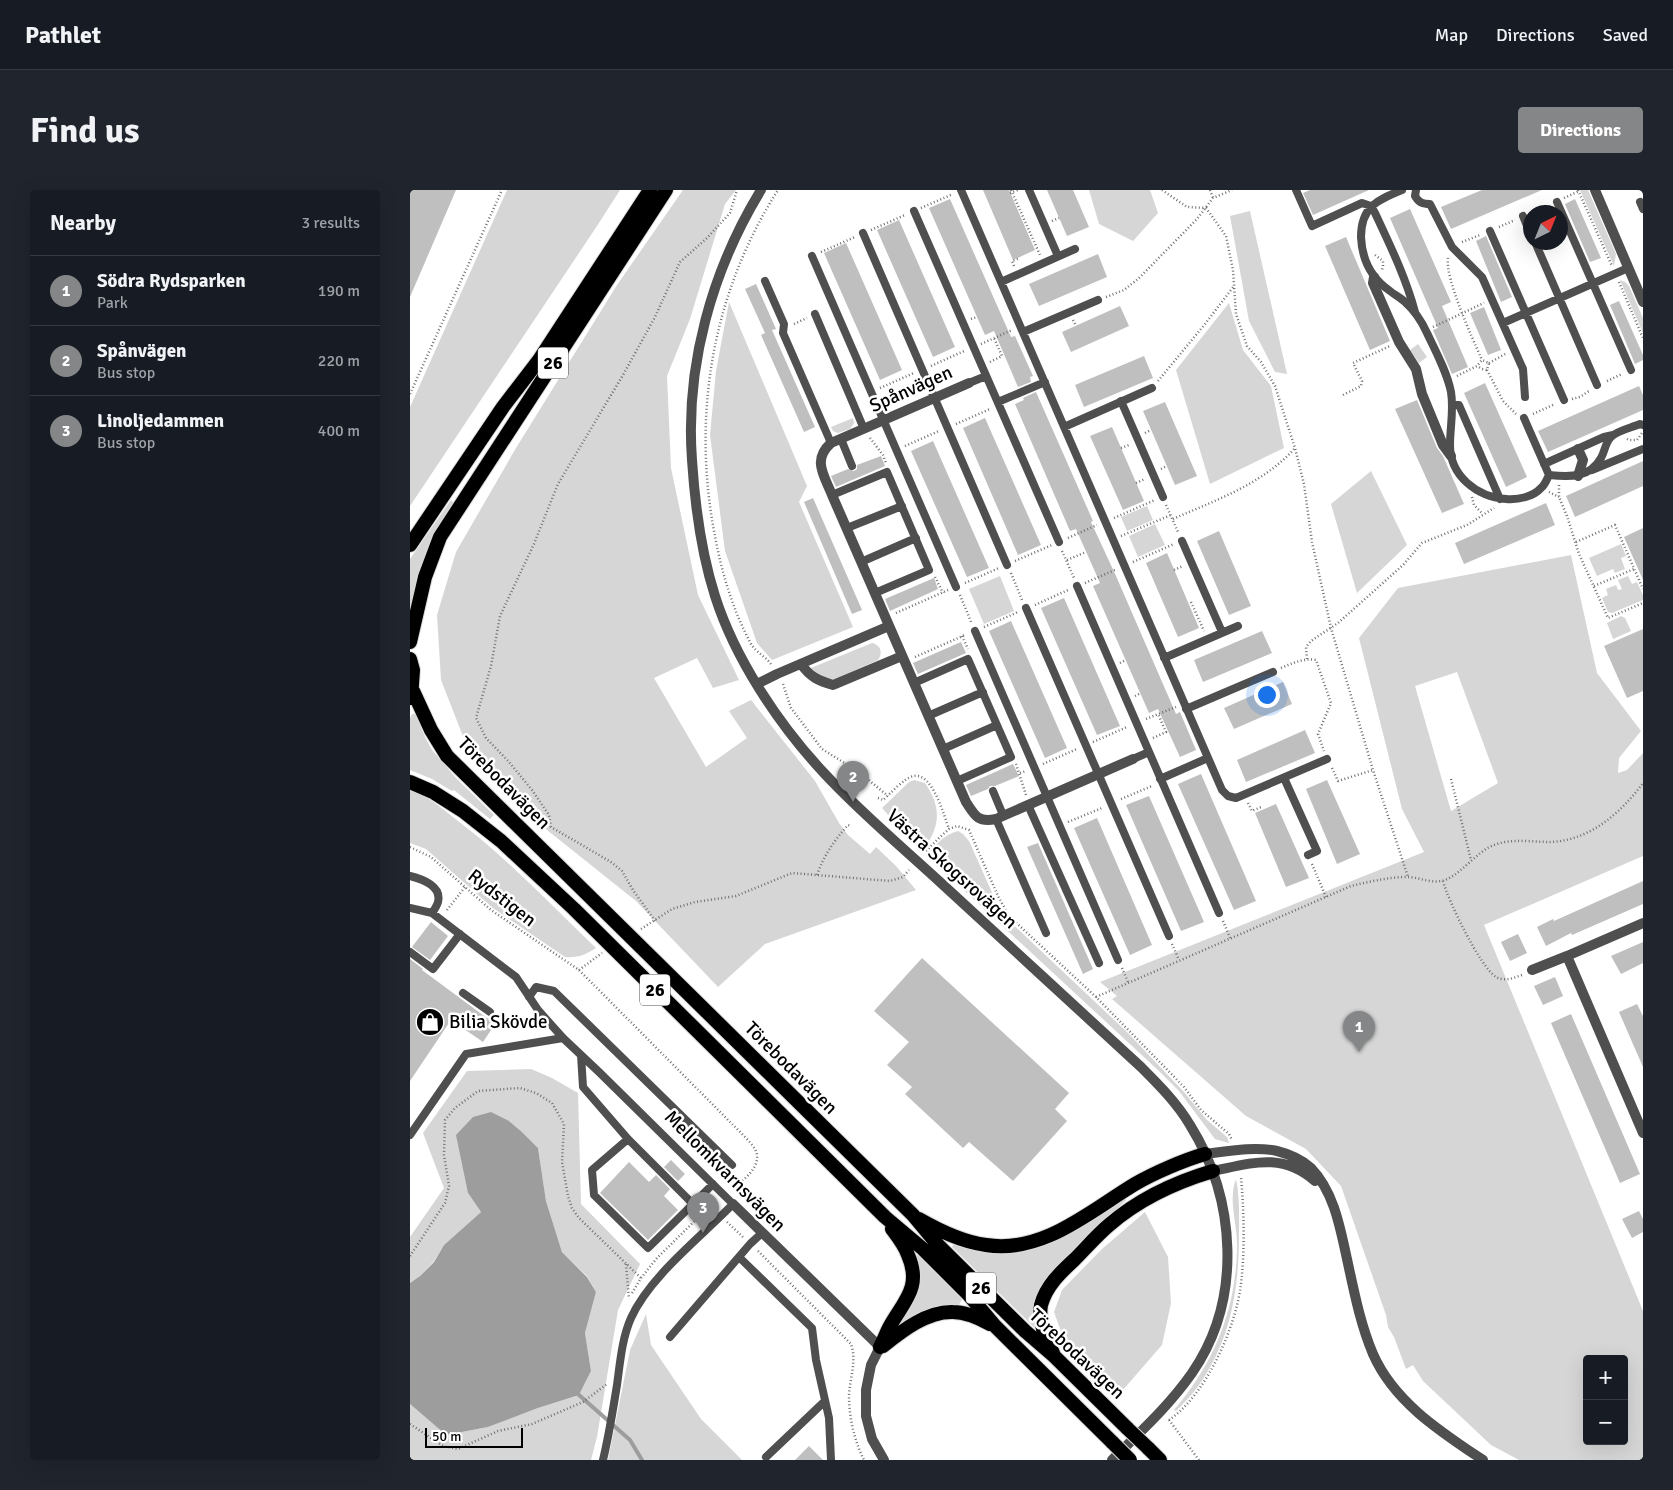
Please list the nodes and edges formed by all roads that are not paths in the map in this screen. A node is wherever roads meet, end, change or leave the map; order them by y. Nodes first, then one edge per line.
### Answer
1 (650, 190) edge
2 (666, 190) edge
3 (761, 190) edge
4 (961, 190) edge
5 (1029, 190) edge
6 (1296, 190) edge
7 (1402, 190) edge
8 (1416, 190) edge
9 (1595, 190) edge
10 (1557, 202) dead end
11 (1371, 206) junction
12 (914, 211) road end
13 (1490, 231) dead end
14 (863, 233) road end
15 (1075, 249) dead end
16 (1538, 250) edge
17 (812, 256) road end
18 (1058, 256) junction
19 (1628, 268) junction
20 (1374, 277) junction
21 (765, 281) dead end
22 (1001, 282) junction
23 (1593, 284) junction
24 (1559, 298) junction
25 (1098, 300) road end
26 (1643, 302) edge
27 (1526, 313) junction
28 (815, 314) dead end
29 (1416, 314) junction
30 (1503, 323) junction
31 (1022, 329) junction
32 (1631, 370) road end
33 (986, 376) junction
34 (1045, 382) junction
35 (969, 383) joint
36 (1597, 385) road end
37 (1152, 388) road end
38 (1525, 397) dead end
39 (934, 398) junction
40 (1564, 400) road end
41 (1121, 401) junction
42 (998, 402) junction
43 (1452, 405) junction
44 (1524, 418) road end
45 (884, 420) junction
46 (1643, 425) edge
47 (1064, 427) junction
48 (864, 429) junction
49 (1613, 435) junction
50 (836, 441) junction
51 (1578, 449) junction
52 (1643, 449) edge
53 (1451, 456) junction
54 (1544, 464) junction
55 (852, 466) dead end
56 (1590, 471) junction
57 (1549, 475) junction
58 (1578, 476) junction
59 (832, 495) junction
60 (1163, 497) road end
61 (1500, 499) junction
62 (902, 506) junction
63 (847, 528) junction
64 (916, 538) junction
65 (1182, 541) road end
66 (1059, 542) road end
67 (410, 545) edge
68 (861, 562) junction
69 (1007, 565) road end
70 (1077, 586) road end
71 (956, 587) road end
72 (875, 593) junction
73 (1026, 608) road end
74 (889, 626) junction
75 (1238, 626) dead end
76 (975, 631) road end
77 (1222, 632) junction
78 (410, 642) edge
79 (902, 656) junction
80 (410, 658) edge
81 (1164, 658) junction
82 (801, 664) junction
83 (1273, 672) road end
84 (914, 683) junction
85 (757, 684) junction
86 (983, 692) junction
87 (411, 698) edge
88 (1185, 706) junction
89 (928, 716) junction
90 (997, 725) junction
91 (943, 749) junction
92 (1149, 752) junction
93 (1208, 758) junction
94 (1133, 759) joint
95 (1327, 759) road end
96 (1098, 774) junction
97 (1160, 778) junction
98 (1284, 778) junction
99 (957, 781) junction
100 (410, 782) edge
101 (992, 791) dead end
102 (1047, 796) junction
103 (1028, 805) junction
104 (1000, 817) junction
105 (1308, 855) dead end
106 (410, 876) edge
107 (410, 908) edge
108 (1219, 913) road end
109 (432, 914) junction
110 (1643, 923) edge
111 (1046, 933) dead end
112 (460, 934) junction
113 (1169, 936) road end
114 (410, 952) edge
115 (1567, 956) junction
116 (1118, 960) road end
117 (1099, 963) dead end
118 (1532, 970) road end
119 (463, 993) dead end
120 (529, 997) junction
121 (490, 1012) dead end
122 (563, 1038) junction
123 (581, 1055) junction
124 (1643, 1134) edge
125 (410, 1135) edge
126 (628, 1139) junction
127 (1206, 1154) junction
128 (732, 1165) dead end
129 (1213, 1171) junction
130 (713, 1184) junction
131 (1327, 1192) junction
132 (693, 1204) junction
133 (733, 1204) junction
134 (912, 1215) junction
135 (886, 1218) junction
136 (762, 1233) junction
137 (739, 1257) junction
138 (995, 1326) junction
139 (670, 1337) dead end
140 (880, 1348) junction
141 (1054, 1356) junction
142 (826, 1401) junction
143 (766, 1457) dead end
144 (603, 1460) edge
145 (831, 1460) edge
146 (884, 1460) edge
147 (1112, 1460) edge
148 (1130, 1460) edge
149 (1160, 1460) edge
150 (1483, 1460) edge

1 - 67 highway, 26
2 - 78 highway, 26
3 - 85 street, Västra Skogsrovägen
4 - 22 lane
5 - 18 lane
6 - 11 lane
7 - 11 lane
8 - 30 lane
9 - 19 street
10 - 23 lane
11 - 20 lane
11 - 29 lane
12 - 33 lane
13 - 27 lane
14 - 39 lane
15 - 18 lane
16 - 24 lane
17 - 45 lane
18 - 22 lane
19 - 23 lane
19 - 26 street
20 - 29 lane
20 - 53 street
21 - 50 lane
22 - 31 lane
23 - 24 lane
23 - 32 lane
24 - 27 lane
24 - 36 lane
25 - 31 lane
27 - 30 lane
27 - 40 lane
28 - 48 lane
29 - 43 lane
30 - 38 lane
31 - 34 lane
33 - 35 lane
33 - 42 lane
34 - 42 lane
34 - 47 lane
35 - 39 street, Spånvägen
37 - 41 lane
39 - 45 street, Spånvägen
39 - 69 lane
41 - 47 lane
41 - 60 lane
42 - 66 lane
43 - 53 lane
43 - 61 lane
44 - 54 lane
45 - 48 street, Spånvägen
45 - 71 lane
46 - 49 lane
47 - 81 lane
48 - 50 street, Spånvägen
49 - 51 lane
49 - 56 lane
50 - 55 lane
50 - 59 street
51 - 54 lane
51 - 58 street
52 - 56 lane
53 - 61 lane
54 - 57 lane
56 - 58 lane
57 - 58 lane
57 - 61 lane
59 - 62 lane
59 - 63 street
62 - 63 lane
62 - 64 lane
63 - 68 street
64 - 68 lane
64 - 72 lane
65 - 77 lane
68 - 72 street
70 - 92 lane
72 - 74 street
73 - 96 lane
74 - 79 street
74 - 82 street
75 - 77 lane
76 - 102 lane
77 - 81 lane
79 - 82 street
79 - 84 street
80 - 87 highway, 26
81 - 88 lane
82 - 85 street
83 - 88 lane
84 - 86 lane
84 - 89 street
85 - 127 street, Västra Skogsrovägen
86 - 89 lane
86 - 90 lane
87 - 134 highway, Törebodavägen / 26
88 - 93 lane
89 - 91 street
90 - 91 lane
90 - 99 lane
91 - 99 street
92 - 94 lane
92 - 97 lane
93 - 97 lane
93 - 98 lane
94 - 96 street
95 - 98 lane
96 - 102 street
96 - 113 lane
97 - 108 lane
98 - 105 lane
99 - 104 street
100 - 135 highway, Törebodavägen / 26
101 - 104 lane
102 - 103 street
102 - 116 lane
103 - 104 street
103 - 117 lane
104 - 111 lane
106 - 109 lane
107 - 109 lane, Mellomkvarnsvägen
109 - 112 lane, Mellomkvarnsvägen
110 - 115 street
112 - 114 lane
112 - 120 lane, Mellomkvarnsvägen
115 - 118 street
115 - 124 street
119 - 121 lane
120 - 122 lane, Mellomkvarnsvägen
120 - 128 lane
122 - 123 lane, Mellomkvarnsvägen
122 - 125 lane
123 - 126 lane
123 - 130 lane, Mellomkvarnsvägen
126 - 132 lane
126 - 132 lane
127 - 129 street, Västra Skogsrovägen
127 - 131 street
127 - 134 highway
129 - 131 street
129 - 141 highway
129 - 147 street, Västra Skogsrovägen
130 - 132 lane
130 - 133 lane, Mellomkvarnsvägen
131 - 150 street
133 - 136 street, Mellomkvarnsvägen
133 - 144 lane
134 - 141 highway, Törebodavägen / 26
135 - 138 highway, Törebodavägen / 26
135 - 140 highway
136 - 137 lane
136 - 140 street, Mellomkvarnsvägen
137 - 139 lane
137 - 142 lane
138 - 140 highway
138 - 148 highway, Törebodavägen / 26, bridge
140 - 146 street
141 - 149 highway, Törebodavägen / 26, bridge
142 - 143 lane
142 - 145 lane

